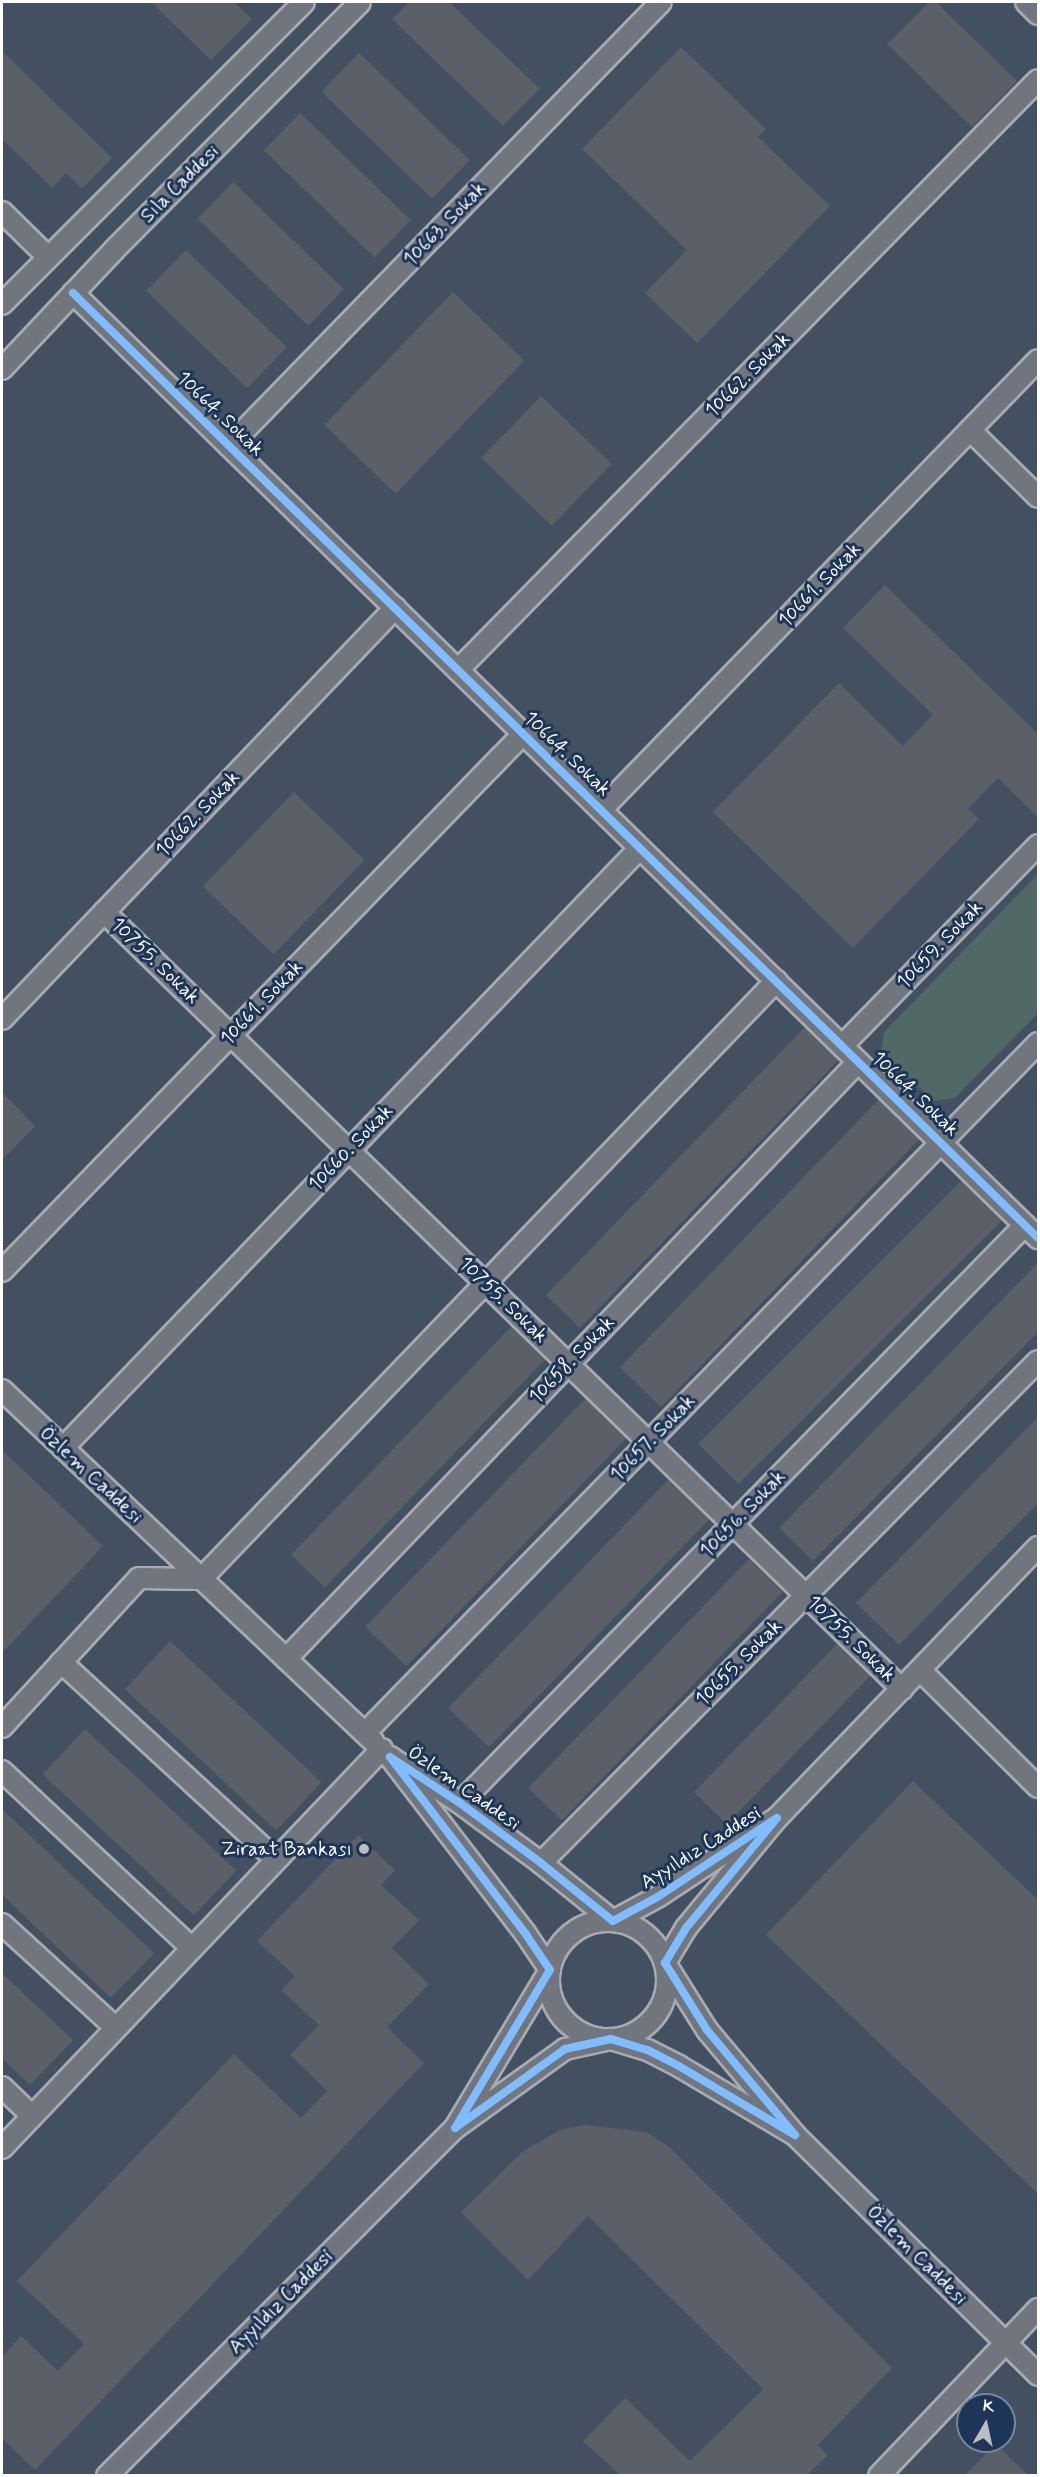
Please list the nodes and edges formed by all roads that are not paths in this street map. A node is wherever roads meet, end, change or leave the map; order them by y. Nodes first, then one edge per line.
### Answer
1 (304, 2) edge
2 (360, 2) edge
3 (661, 2) edge
4 (1026, 2) edge
5 (1038, 14) edge
6 (1038, 80) edge
7 (2, 212) edge
8 (47, 256) junction
9 (73, 293) junction
10 (2, 304) edge
11 (1038, 360) edge
12 (2, 369) edge
13 (970, 430) junction
14 (229, 446) junction
15 (1038, 496) edge
16 (395, 608) junction
17 (458, 670) junction
18 (523, 734) junction
19 (601, 810) junction
20 (1038, 845) edge
21 (640, 848) junction
22 (104, 912) junction
23 (776, 981) junction
24 (2, 1019) edge
25 (231, 1035) junction
26 (1038, 1043) edge
27 (842, 1046) junction
28 (858, 1062) junction
29 (940, 1142) junction
30 (349, 1150) junction
31 (1032, 1231) edge
32 (2, 1271) edge
33 (485, 1283) junction
34 (1038, 1361) edge
35 (569, 1364) junction
36 (2, 1390) edge
37 (649, 1442) junction
38 (63, 1448) junction
39 (733, 1524) junction
40 (1038, 1547) edge
41 (201, 1579) junction
42 (806, 1595) junction
43 (286, 1659) junction
44 (61, 1662) junction
45 (920, 1670) junction
46 (902, 1689) junction
47 (2, 1727) edge
48 (365, 1733) junction
49 (386, 1753) junction
50 (2, 1771) edge
51 (1038, 1787) edge
52 (460, 1803) junction
53 (777, 1818) junction
54 (276, 1860) junction
55 (541, 1863) junction
56 (614, 1921) junction
57 (2, 1924) edge
58 (192, 1948) junction
59 (665, 1963) junction
60 (550, 1970) junction
61 (116, 2028) junction
62 (611, 2039) junction
63 (2, 2087) edge
64 (32, 2116) junction
65 (455, 2128) junction
66 (795, 2136) junction
67 (2, 2148) edge
68 (1038, 2309) edge
69 (1005, 2343) junction
70 (1038, 2375) edge
71 (107, 2475) edge
72 (879, 2475) edge

1 - 8 street
2 - 9 street, Sıla Caddesi
3 - 14 street, 10663. Sokak
4 - 5 street
6 - 17 street, 10662. Sokak
7 - 8 street
8 - 10 street
9 - 12 street, Sıla Caddesi
9 - 14 street, 10664. Sokak
11 - 13 street, 10661. Sokak
13 - 15 street
13 - 19 street, 10661. Sokak
14 - 16 street, 10664. Sokak
16 - 17 street, 10664. Sokak
16 - 22 street, 10662. Sokak
17 - 18 street, 10664. Sokak
18 - 19 street, 10664. Sokak
18 - 25 street, 10661. Sokak
19 - 21 street, 10664. Sokak
20 - 27 street, 10659. Sokak
21 - 23 street, 10664. Sokak
21 - 30 street, 10660. Sokak
22 - 24 street, 10662. Sokak
22 - 25 street, 10755. Sokak
23 - 27 street, 10664. Sokak
23 - 33 street
25 - 30 street, 10755. Sokak
25 - 32 street, 10661. Sokak
26 - 29 street
27 - 28 street, 10664. Sokak
28 - 29 street, 10664. Sokak
28 - 35 street, 10658. Sokak
29 - 31 street, 10664. Sokak
29 - 37 street, 10657. Sokak
30 - 33 street, 10755. Sokak
30 - 38 street, 10660. Sokak
31 - 39 street, 10656. Sokak
33 - 35 street, 10755. Sokak
33 - 41 street
34 - 42 street, 10655. Sokak
35 - 37 street, 10755. Sokak
35 - 43 street, 10658. Sokak
36 - 38 street, Özlem Caddesi
37 - 39 street, 10755. Sokak
37 - 48 street, 10657. Sokak
38 - 41 street, Özlem Caddesi
39 - 42 street, 10755. Sokak
39 - 52 street, 10656. Sokak
40 - 45 street, Ayyıldız Caddesi
41 - 43 street, Özlem Caddesi
41 - 44 street
42 - 46 street, 10755. Sokak
42 - 55 street, 10655. Sokak
43 - 48 street, Özlem Caddesi
44 - 47 street
44 - 54 street
45 - 46 street, Ayyıldız Caddesi
45 - 51 street, 10755. Sokak
46 - 53 street, Ayyıldız Caddesi
48 - 49 street, Özlem Caddesi
49 - 52 street, Özlem Caddesi
49 - 54 street
49 - 60 street, Özlem Caddesi
50 - 58 street
52 - 55 street, Özlem Caddesi
53 - 56 street, Ayyıldız Caddesi
53 - 59 street, Ayyıldız Caddesi
54 - 58 street
55 - 56 street, Özlem Caddesi
56 - 59 street
56 - 60 street
57 - 61 street
58 - 61 street
59 - 62 street
59 - 66 street, Özlem Caddesi
60 - 62 street
60 - 65 street, Ayyıldız Caddesi
61 - 64 street
62 - 65 street, Ayyıldız Caddesi
62 - 66 street, Özlem Caddesi
63 - 64 street
64 - 67 street
65 - 71 street, Ayyıldız Caddesi
66 - 69 street, Özlem Caddesi
68 - 69 street
69 - 70 street, Özlem Caddesi
69 - 72 street

